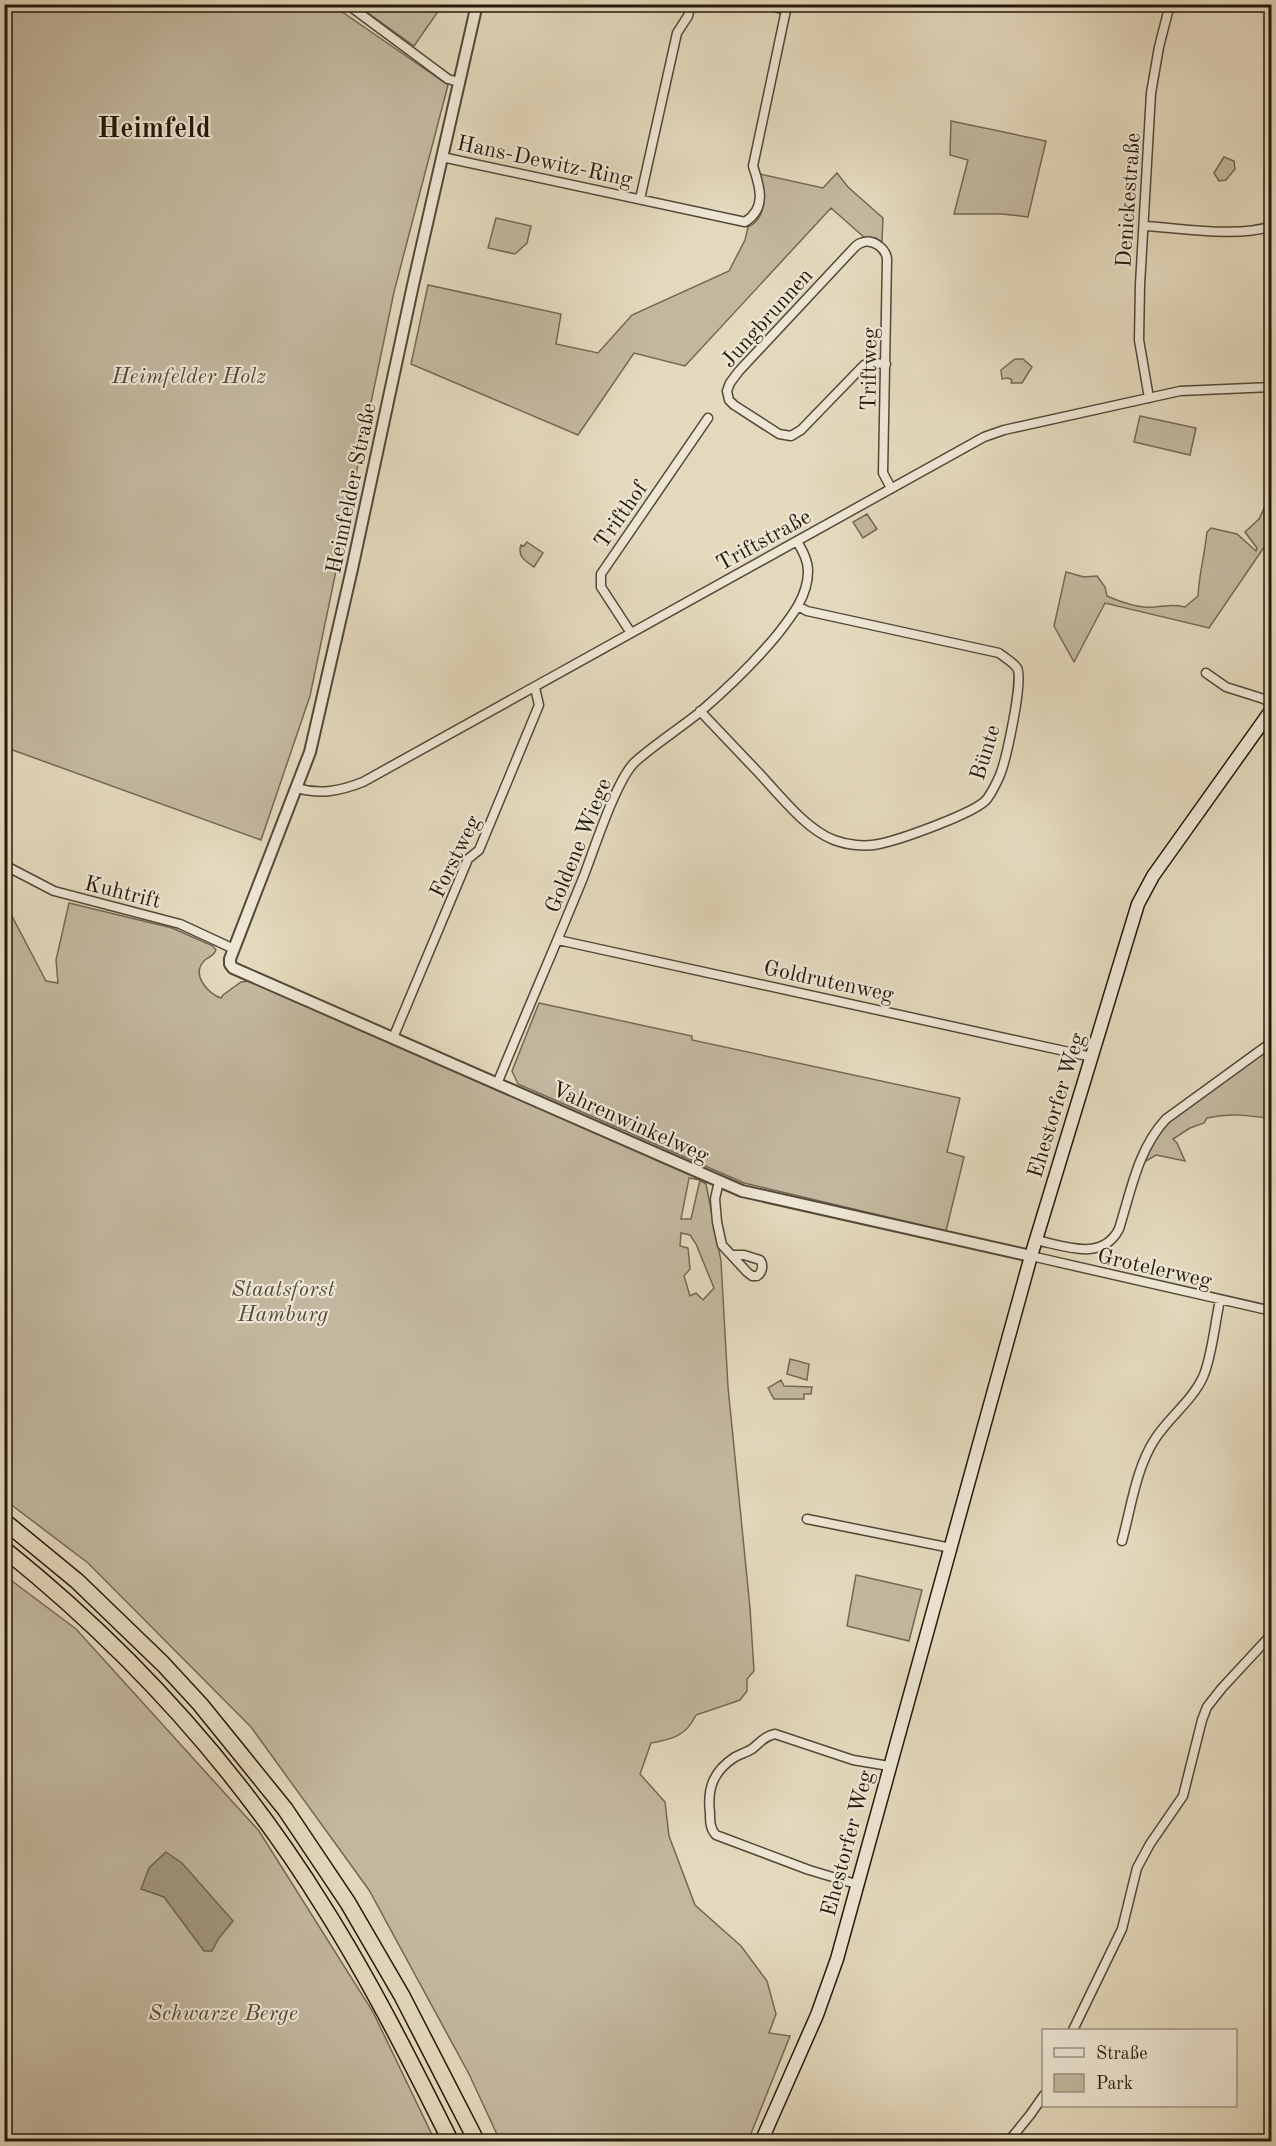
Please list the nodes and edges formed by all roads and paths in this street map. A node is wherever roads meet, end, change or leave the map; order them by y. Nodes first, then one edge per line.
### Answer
1 (347, 4) edge
2 (477, 4) edge
3 (690, 4) edge
4 (763, 4) edge
5 (1170, 4) edge
6 (459, 82) junction
7 (442, 157) junction
8 (640, 199) junction
9 (1144, 226) junction
10 (1272, 226) edge
11 (884, 250) joint
12 (886, 364) junction
13 (1272, 387) edge
14 (1149, 398) junction
15 (708, 418) dead end
16 (891, 488) junction
17 (797, 541) junction
18 (798, 606) junction
19 (632, 633) junction
20 (1206, 673) dead end
21 (535, 688) junction
22 (1272, 704) edge
23 (1272, 709) edge
24 (700, 711) junction
25 (297, 788) junction
26 (4, 865) edge
27 (558, 940) junction
28 (234, 949) junction
29 (233, 968) joint
30 (393, 1038) junction
31 (1272, 1042) edge
32 (1092, 1057) junction
33 (497, 1084) junction
34 (719, 1181) junction
35 (1036, 1240) junction
36 (732, 1255) dead end
37 (1031, 1256) junction
38 (1220, 1300) junction
39 (1272, 1311) edge
40 (807, 1519) dead end
41 (4, 1521) edge
42 (1122, 1541) dead end
43 (951, 1548) junction
44 (4, 1549) edge
45 (1272, 1634) edge
46 (889, 1766) junction
47 (856, 1884) junction
48 (1074, 2029) edge
49 (1042, 2098) edge
50 (451, 2142) edge
51 (477, 2142) edge
52 (761, 2142) edge
53 (1008, 2142) edge

1 - 6 street
2 - 6 street, Heimfelder Straße
3 - 8 street, Hans-Dewitz-Ring
4 - 8 street, Hans-Dewitz-Ring
5 - 9 street, Denickestraße
6 - 7 street, Heimfelder Straße
7 - 8 street, Hans-Dewitz-Ring
7 - 25 street, Heimfelder Straße
9 - 10 street
9 - 14 street, Denickestraße
11 - 12 street, Triftweg
11 - 12 street, Jungbrunnen
12 - 16 street, Triftweg
13 - 14 street, Triftstraße
14 - 16 street, Triftstraße
15 - 19 street, Trifthof
16 - 17 street, Triftstraße
17 - 18 street, Goldene Wiege
17 - 19 street, Triftstraße
18 - 24 street, Goldene Wiege
18 - 24 street, Bünte
19 - 21 street, Triftstraße
20 - 22 street
21 - 25 street, Triftstraße
21 - 30 street, Forstweg
23 - 32 main road, Ehestorfer Weg
24 - 27 street, Goldene Wiege
25 - 28 street, Heimfelder Straße
26 - 28 street, Kuhtrift
27 - 32 street, Goldrutenweg
27 - 33 street, Goldene Wiege
28 - 29 street, Heimfelder Straße
29 - 30 street, Vahrenwinkelweg
30 - 33 street, Vahrenwinkelweg
31 - 35 street
32 - 35 main road, Ehestorfer Weg
33 - 34 street, Vahrenwinkelweg
34 - 36 street
34 - 37 street, Vahrenwinkelweg
35 - 37 main road, Ehestorfer Weg
37 - 38 street, Grotelerweg
37 - 43 main road, Ehestorfer Weg
38 - 39 street, Grotelerweg
38 - 42 street
40 - 43 street
41 - 51 highway
43 - 46 main road, Ehestorfer Weg
44 - 50 highway
45 - 48 street
46 - 47 main road, Ehestorfer Weg
46 - 47 street
47 - 52 main road, Ehestorfer Weg
49 - 53 street

